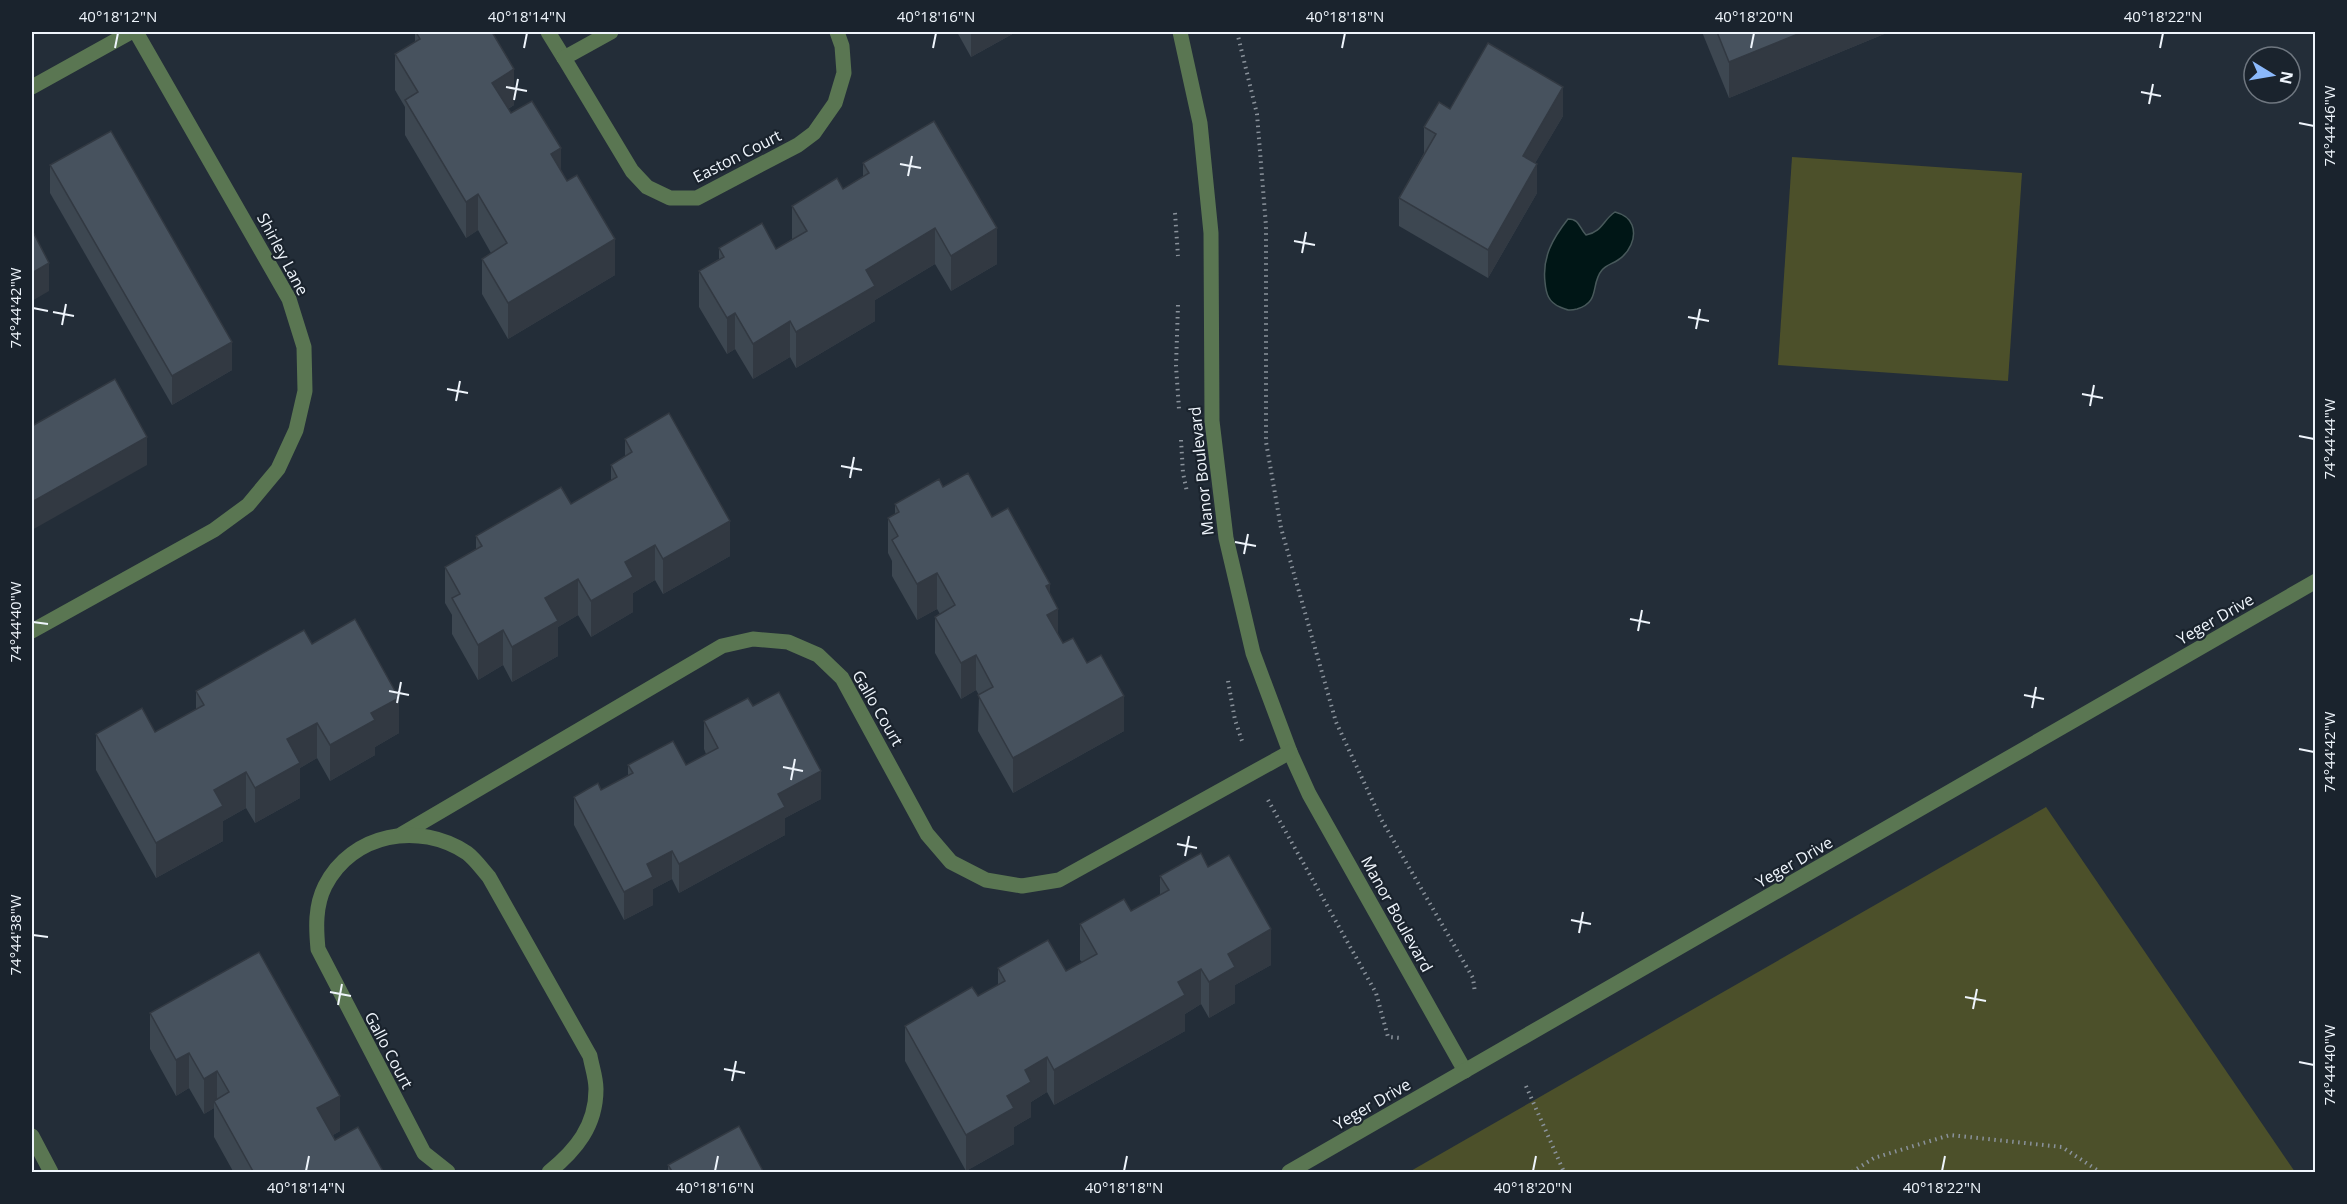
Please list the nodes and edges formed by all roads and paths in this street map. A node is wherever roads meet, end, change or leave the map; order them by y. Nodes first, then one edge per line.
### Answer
1 (131, 32) edge
2 (136, 32) edge
3 (548, 32) edge
4 (611, 32) edge
5 (837, 32) edge
6 (1180, 32) edge
7 (1237, 32) edge
8 (564, 58) junction
9 (32, 87) edge
10 (2316, 581) edge
11 (32, 631) edge
12 (1290, 752) junction
13 (402, 834) junction
14 (1475, 993) dead end
15 (1465, 1071) junction
16 (1526, 1086) dead end
17 (32, 1136) edge
18 (51, 1173) edge
19 (448, 1173) edge
20 (549, 1173) edge
21 (1289, 1173) edge
22 (1564, 1173) edge
23 (1852, 1173) edge
24 (2100, 1173) edge

1 - 9 street
2 - 11 street, Shirley Lane
3 - 8 street, Easton Court
4 - 8 street
5 - 8 street, Easton Court
6 - 12 street, Manor Boulevard
7 - 14 path
10 - 15 street, Yeger Drive
12 - 13 street, Gallo Court
12 - 15 street, Manor Boulevard
13 - 19 street, Gallo Court
13 - 20 street, Gallo Court
15 - 21 street, Yeger Drive
16 - 22 path
17 - 18 street
23 - 24 path

